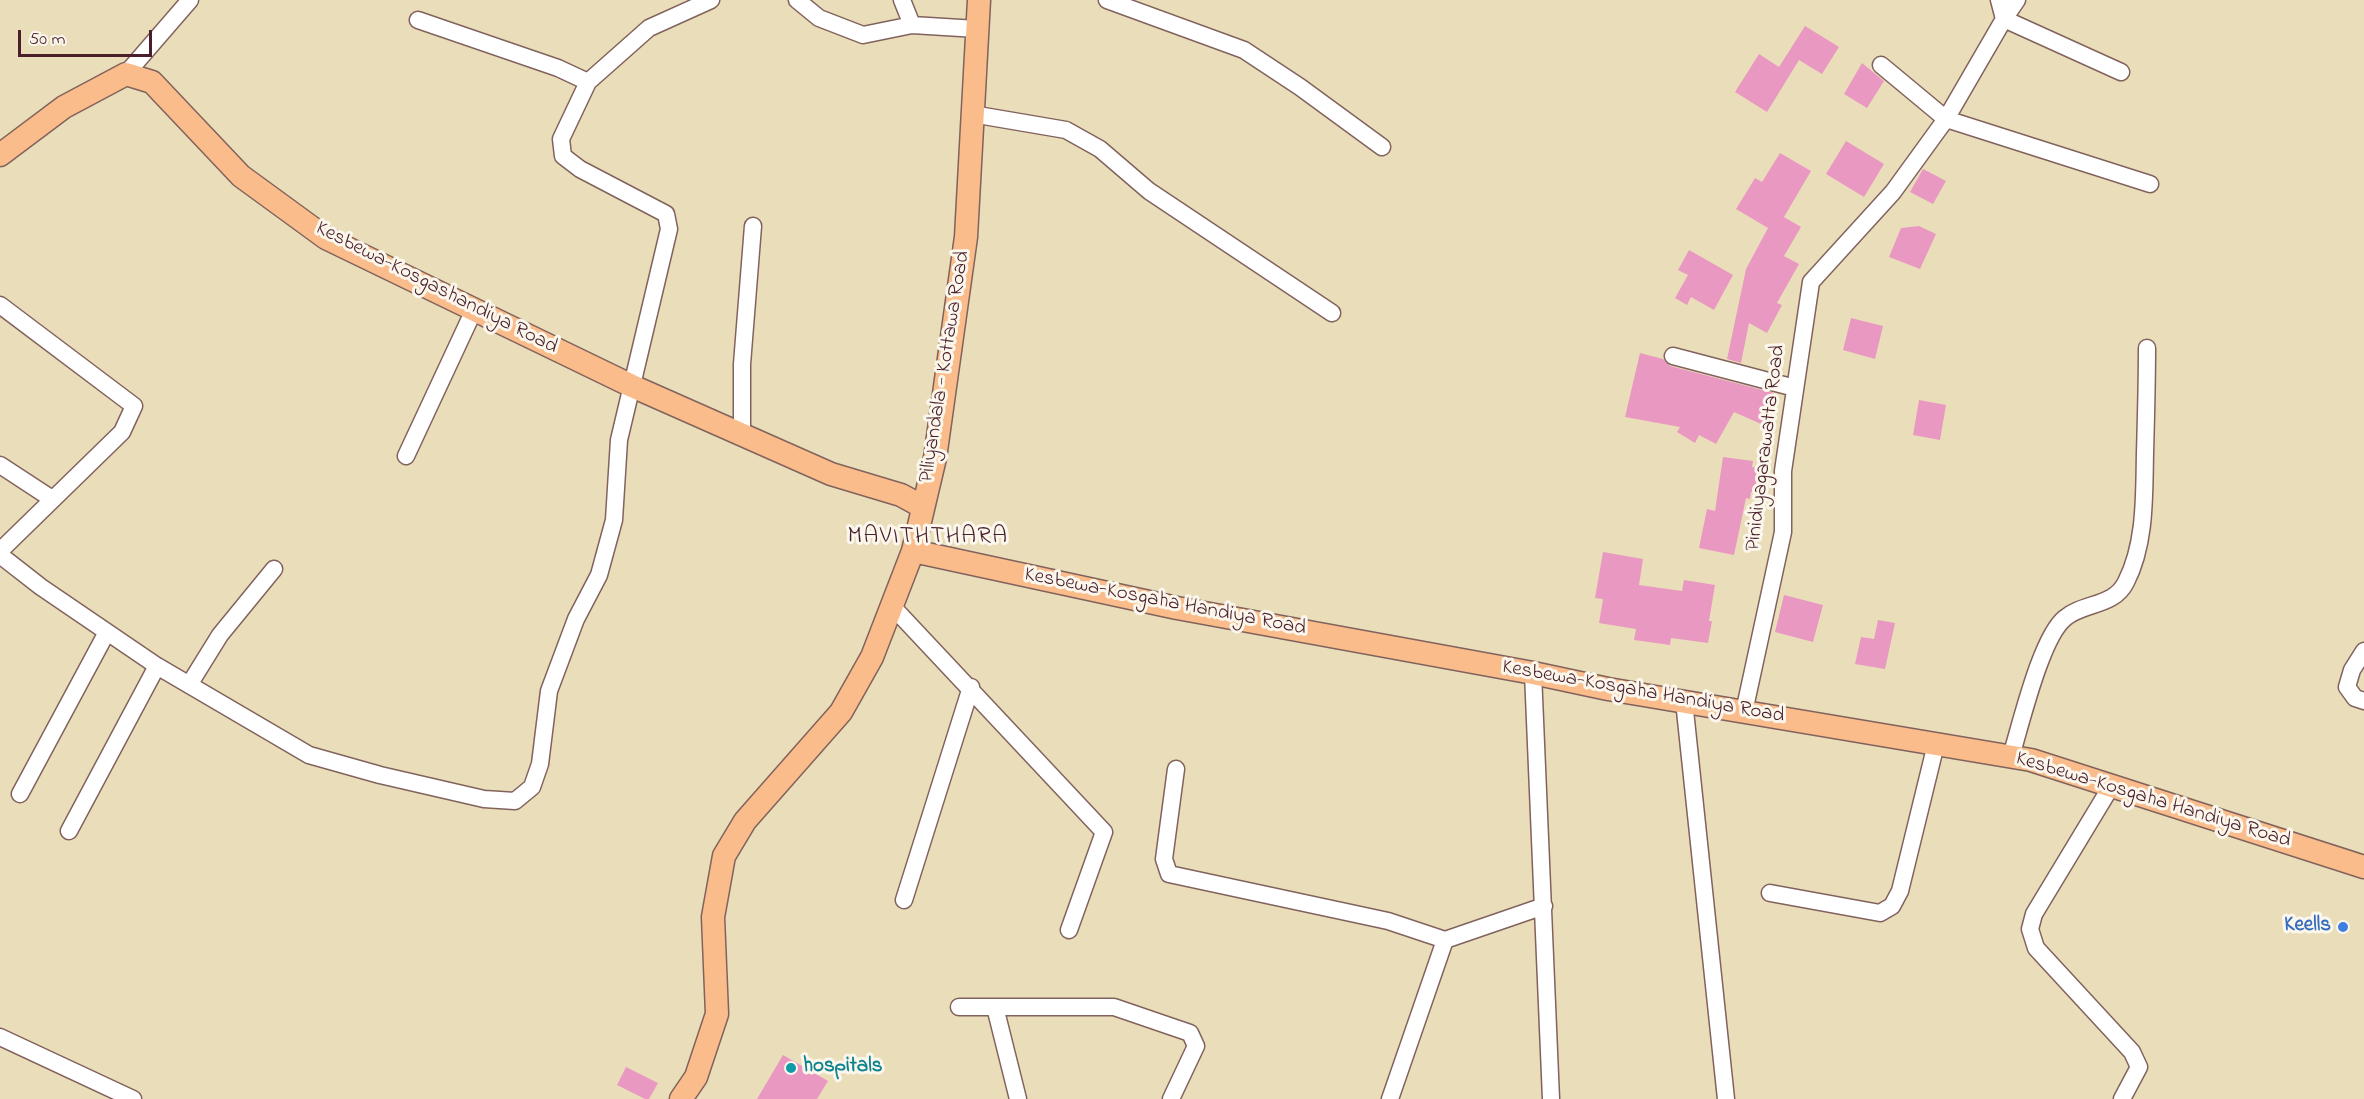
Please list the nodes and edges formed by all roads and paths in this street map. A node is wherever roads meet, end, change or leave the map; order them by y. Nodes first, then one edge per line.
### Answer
1 (190, 0) edge
2 (711, 0) edge
3 (797, 0) edge
4 (902, 0) edge
5 (979, 0) edge
6 (1107, 0) edge
7 (2000, 0) edge
8 (2017, 0) edge
9 (2004, 19) junction
10 (418, 20) dead end
11 (912, 26) junction
12 (977, 29) junction
13 (1881, 65) dead end
14 (2121, 72) dead end
15 (126, 74) junction
16 (588, 82) junction
17 (972, 114) junction
18 (1946, 119) junction
19 (1382, 147) dead end
20 (0, 155) edge
21 (2150, 184) dead end
22 (753, 226) dead end
23 (0, 305) edge
24 (474, 310) junction
25 (1332, 313) dead end
26 (2147, 348) dead end
27 (1672, 356) dead end
28 (632, 386) junction
29 (1795, 388) junction
30 (742, 435) junction
31 (406, 456) dead end
32 (0, 465) edge
33 (52, 499) junction
34 (922, 507) junction
35 (913, 551) junction
36 (0, 553) edge
37 (274, 569) dead end
38 (891, 605) junction
39 (107, 632) junction
40 (2364, 651) edge
41 (157, 666) junction
42 (1533, 673) junction
43 (189, 685) junction
44 (971, 687) junction
45 (1684, 701) junction
46 (2364, 701) edge
47 (1744, 712) junction
48 (1936, 744) junction
49 (2011, 756) junction
50 (1176, 769) dead end
51 (2112, 785) junction
52 (20, 794) dead end
53 (69, 831) dead end
54 (2364, 867) edge
55 (1770, 892) dead end
56 (904, 900) dead end
57 (1544, 906) junction
58 (1068, 930) dead end
59 (1445, 940) junction
60 (959, 1007) dead end
61 (995, 1007) junction
62 (0, 1037) edge
63 (133, 1099) edge
64 (681, 1099) edge
65 (1018, 1099) edge
66 (1171, 1099) edge
67 (1390, 1099) edge
68 (1551, 1099) edge
69 (1726, 1099) edge
70 (2122, 1099) edge

1 - 15 street
2 - 16 street
3 - 11 street
4 - 11 street
5 - 12 main road, Piliyandala - Kottawa Road
6 - 19 street
7 - 9 street
8 - 9 street, Pinidiyagarawatta Road
9 - 14 street
9 - 18 street, Pinidiyagarawatta Road
10 - 16 street
11 - 12 street
12 - 17 main road, Piliyandala - Kottawa Road
13 - 18 street
15 - 20 main road
15 - 24 main road, Kesbewa-Kosgashandiya Road
16 - 28 street
17 - 25 street
17 - 34 main road, Piliyandala - Kottawa Road
18 - 21 street
18 - 29 street, Pinidiyagarawatta Road
22 - 30 street
23 - 33 street
24 - 28 main road, Kesbewa-Kosgashandiya Road
24 - 31 street
26 - 49 street
27 - 29 street
28 - 30 main road, Kesbewa-Kosgashandiya Road
28 - 43 street
29 - 47 street, Pinidiyagarawatta Road
30 - 34 main road, Kesbewa-Kosgashandiya Road
32 - 33 street
33 - 36 street
34 - 35 main road, Piliyandala - Kottawa Road
35 - 38 main road, Piliyandala - Kottawa Road
35 - 42 main road, Kesbewa-Kosgaha Handiya Road
36 - 39 street
37 - 43 street
38 - 44 street
38 - 64 main road, Piliyandala - Kottawa Road
39 - 41 street
39 - 52 street
40 - 46 street
41 - 43 street
41 - 53 street
42 - 45 main road, Kesbewa-Kosgaha Handiya Road
42 - 57 street
44 - 56 street
44 - 58 street
45 - 47 main road, Kesbewa-Kosgaha Handiya Road
45 - 69 street
47 - 48 main road, Kesbewa-Kosgaha Handiya Road
48 - 49 main road, Kesbewa-Kosgaha Handiya Road
48 - 55 street
49 - 51 main road, Kesbewa-Kosgaha Handiya Road
50 - 59 street
51 - 54 main road, Kesbewa-Kosgaha Handiya Road
51 - 70 street
57 - 59 street
57 - 68 street
59 - 67 street
60 - 61 street
61 - 65 street
61 - 66 street
62 - 63 street

